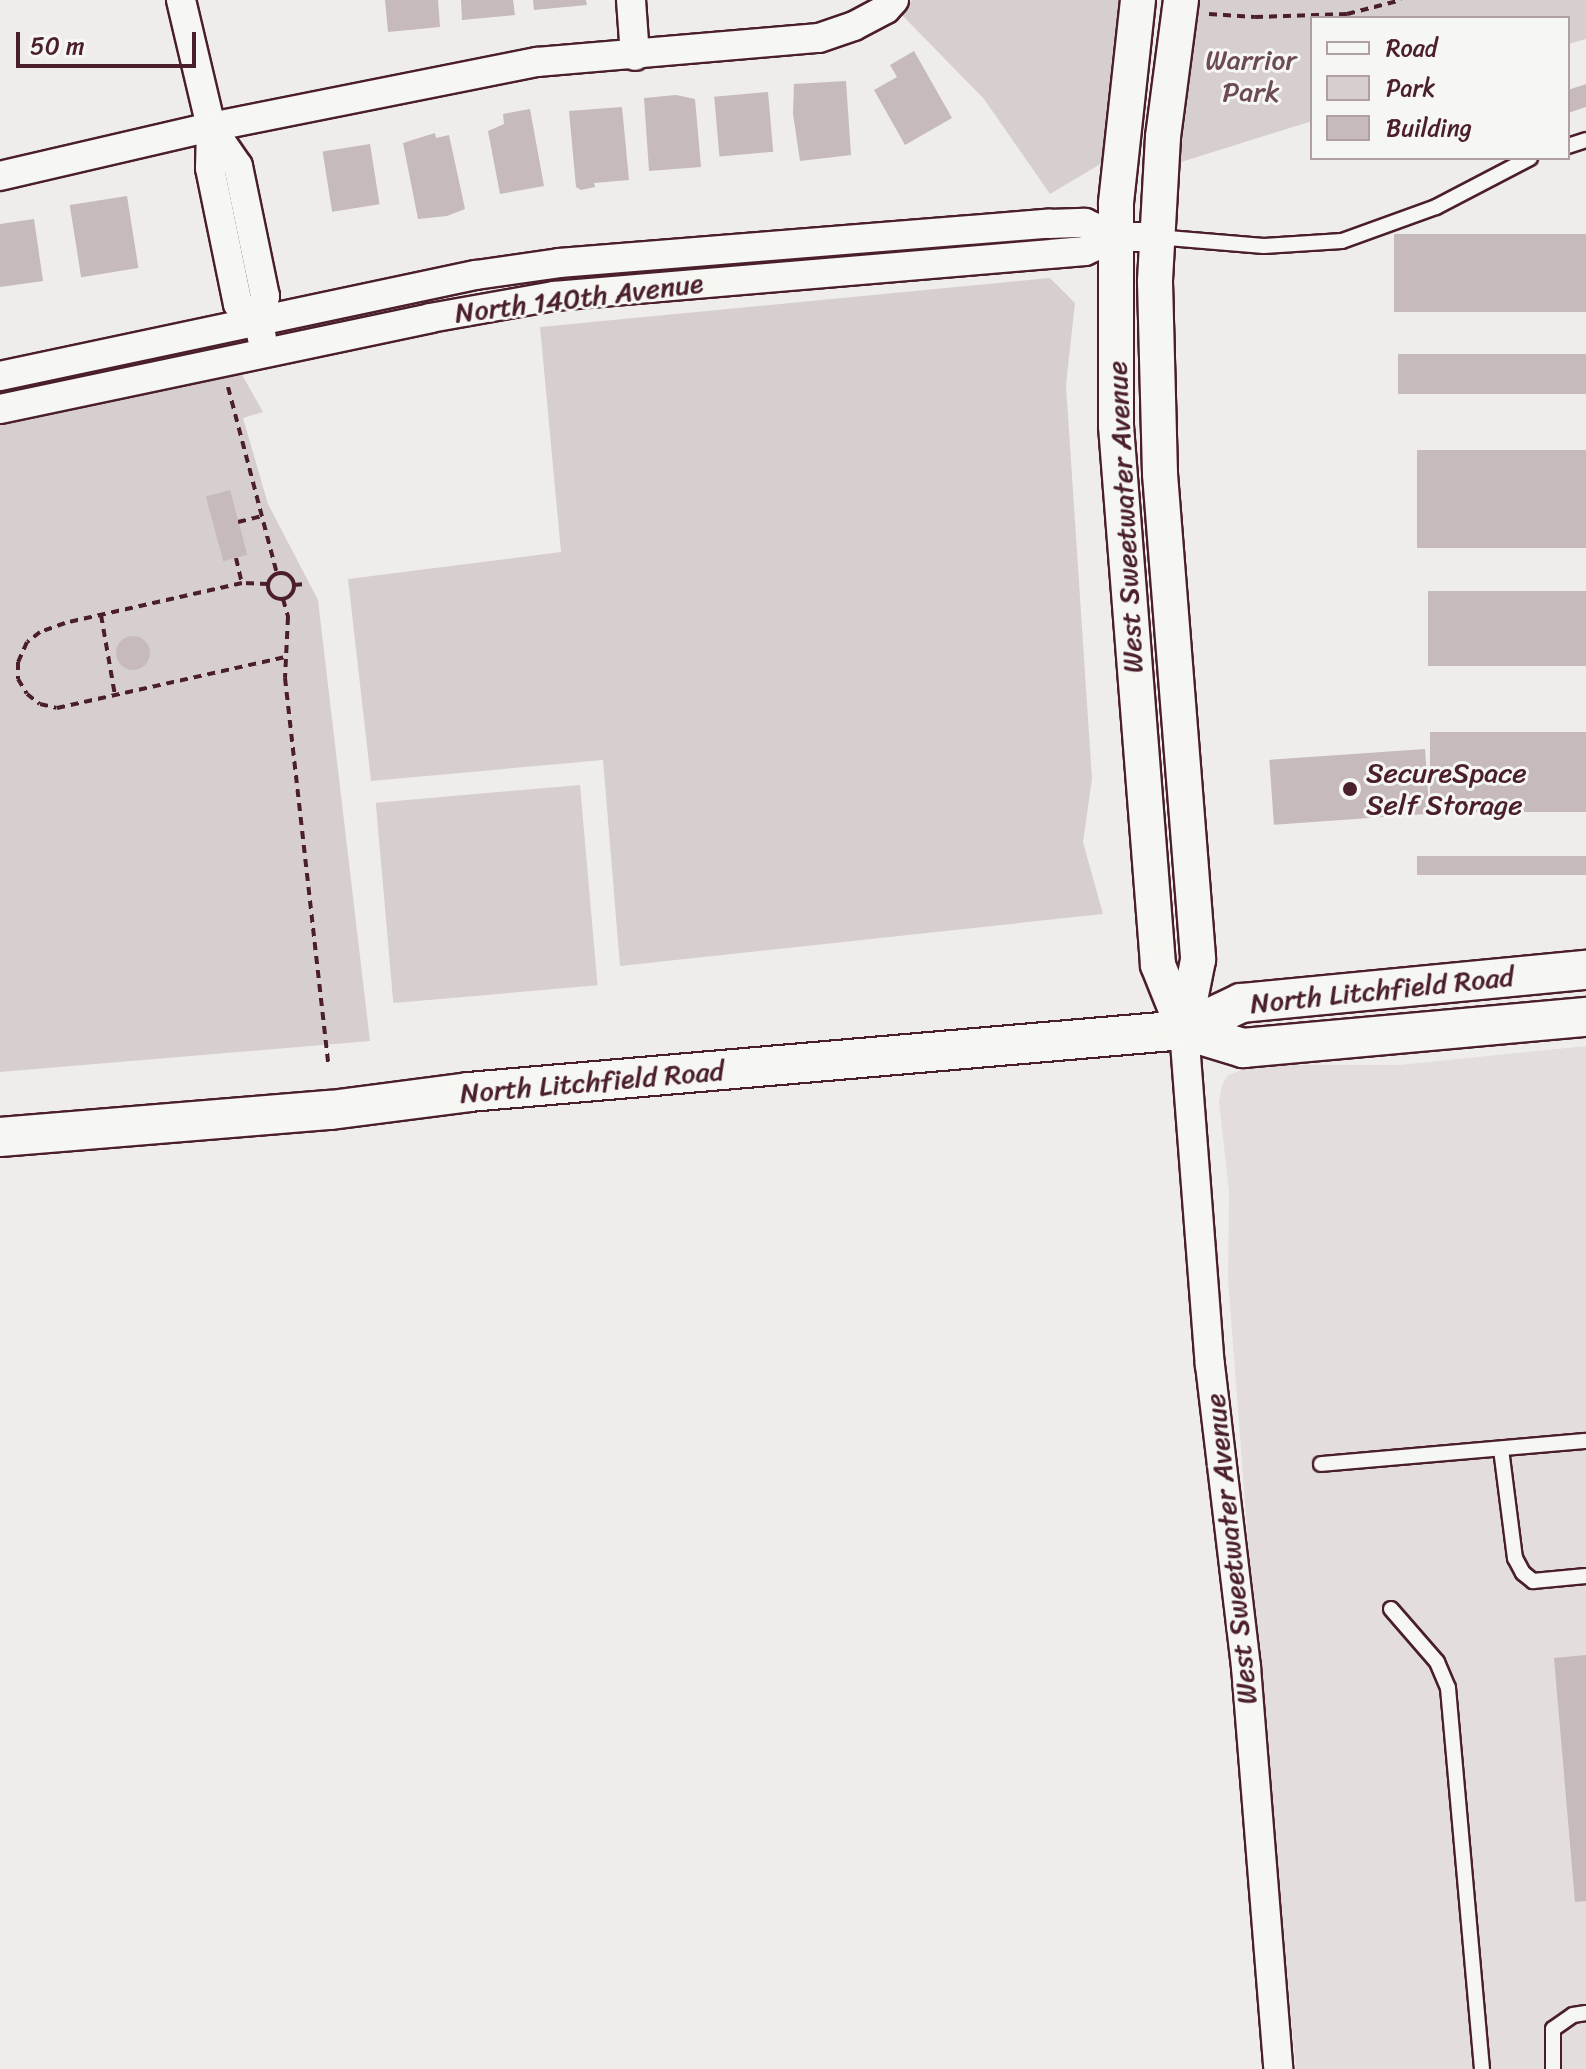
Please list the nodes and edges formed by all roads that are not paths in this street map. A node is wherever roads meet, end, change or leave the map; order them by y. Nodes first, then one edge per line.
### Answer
1 (181, 0) edge
2 (631, 0) edge
3 (1138, 0) edge
4 (890, 5) edge
5 (1195, 7) edge
6 (635, 56) junction
7 (211, 127) junction
8 (1526, 160) edge
9 (0, 176) edge
10 (1116, 237) junction
11 (1156, 237) junction
12 (259, 323) junction
13 (265, 352) junction
14 (0, 376) edge
15 (0, 409) edge
16 (1586, 970) edge
17 (1586, 1017) edge
18 (1184, 1030) junction
19 (0, 1137) edge
20 (1586, 1441) edge
21 (1501, 1449) junction
22 (1321, 1464) dead end
23 (1586, 1576) edge
24 (1391, 1609) dead end
25 (1586, 2013) edge
26 (1278, 2069) edge
27 (1482, 2069) edge
28 (1553, 2069) edge

1 - 7 street
2 - 6 street
3 - 10 street, West Sweetwater Avenue
4 - 6 street
5 - 11 street, West Sweetwater Avenue
6 - 7 street
7 - 9 street
7 - 12 street
8 - 11 lane
10 - 11 street, North 140th Avenue
10 - 12 street, North 140th Avenue
10 - 13 street, North 140th Avenue
10 - 18 street, West Sweetwater Avenue
11 - 18 street, West Sweetwater Avenue
12 - 13 street
12 - 14 street, North 140th Avenue
13 - 15 street, North 140th Avenue
16 - 18 main road, North Litchfield Road
17 - 18 main road, North Litchfield Road
18 - 19 main road, North Litchfield Road
18 - 26 street, West Sweetwater Avenue
20 - 21 lane
21 - 22 lane
21 - 23 lane
24 - 27 lane
25 - 28 lane

